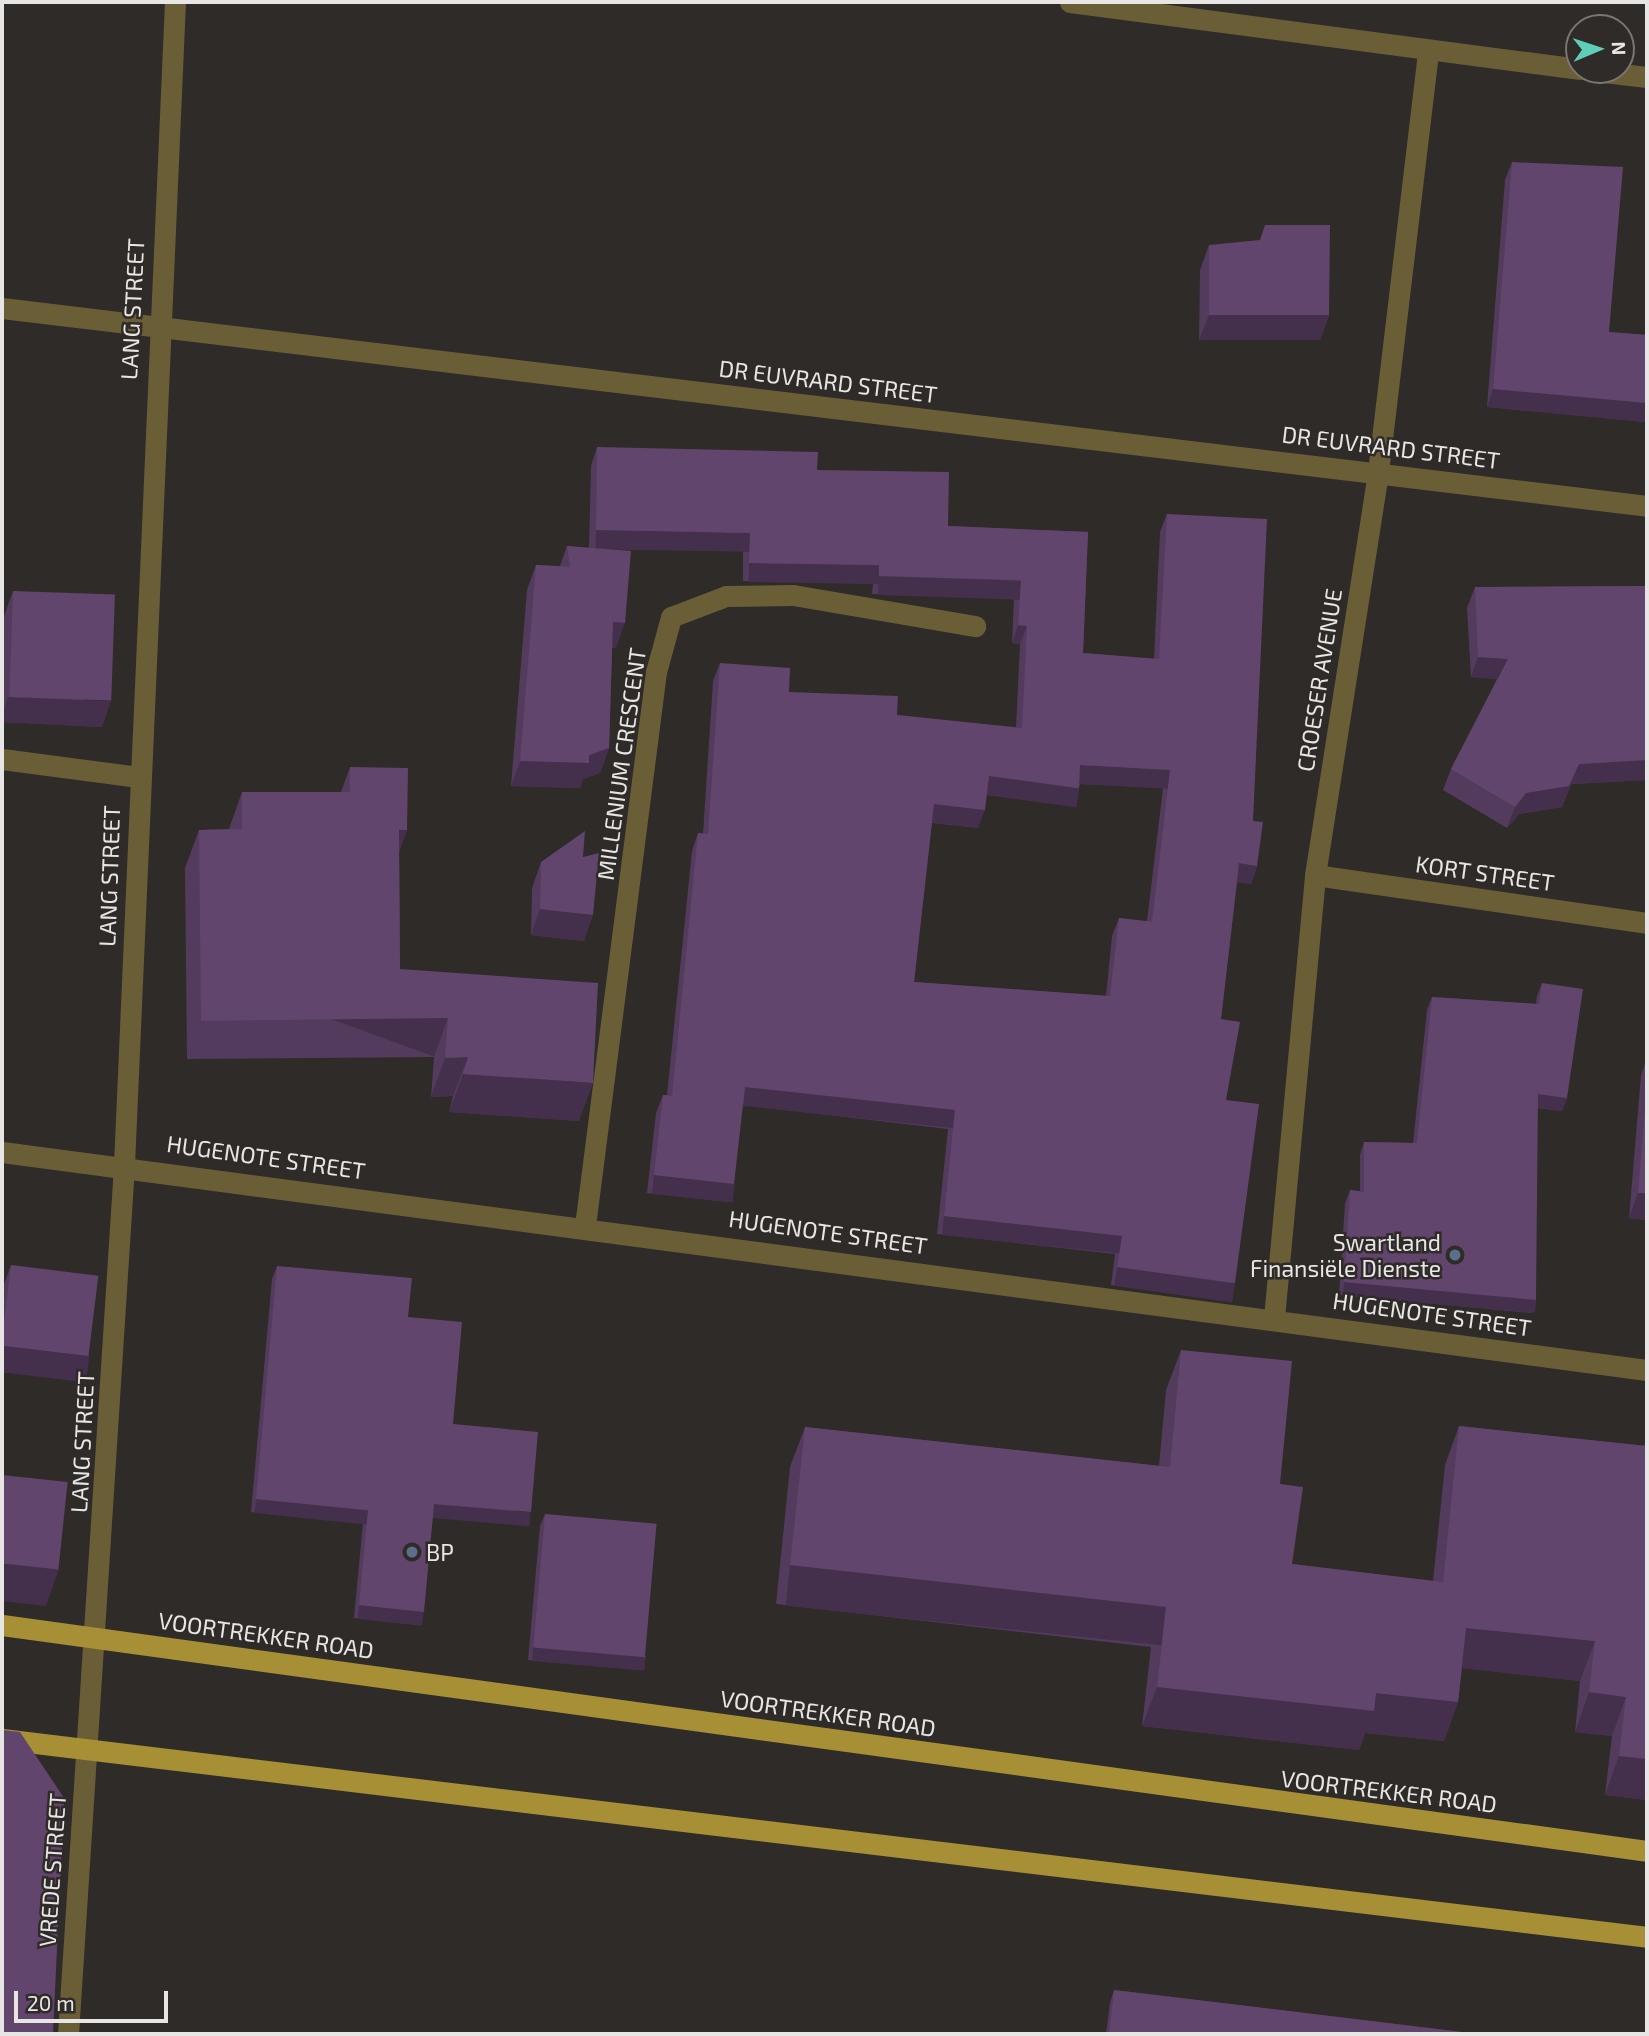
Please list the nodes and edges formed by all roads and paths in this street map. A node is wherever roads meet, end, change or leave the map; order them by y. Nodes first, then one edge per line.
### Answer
1 (174, 2) edge
2 (1070, 2) edge
3 (1428, 52) junction
4 (1565, 67) edge
5 (2, 308) edge
6 (157, 329) junction
7 (1378, 472) junction
8 (1647, 506) edge
9 (975, 626) dead end
10 (2, 759) edge
11 (139, 777) junction
12 (1315, 875) junction
13 (1647, 923) edge
14 (2, 1152) edge
15 (124, 1165) junction
16 (585, 1226) junction
17 (1274, 1318) junction
18 (1647, 1370) edge
19 (2, 1626) edge
20 (97, 1638) junction
21 (2, 1739) edge
22 (86, 1751) junction
23 (1647, 1851) edge
24 (1647, 1937) edge
25 (68, 2034) edge

1 - 6 street, LANG STREET
2 - 3 street
3 - 4 street
3 - 7 street, CROESER AVENUE
5 - 6 street, DR EUVRARD STREET
6 - 7 street, DR EUVRARD STREET
6 - 11 street, LANG STREET
7 - 8 street, DR EUVRARD STREET
7 - 12 street, CROESER AVENUE
9 - 16 street, MILLENIUM CRESCENT
10 - 11 street
11 - 15 street, LANG STREET
12 - 13 street, KORT STREET
12 - 17 street, CROESER AVENUE
14 - 15 street, HUGENOTE STREET
15 - 16 street, HUGENOTE STREET
15 - 20 street, LANG STREET
16 - 17 street, HUGENOTE STREET
17 - 18 street, HUGENOTE STREET
19 - 20 main road, VOORTREKKER ROAD
20 - 22 street, LANG STREET
20 - 23 main road, VOORTREKKER ROAD
21 - 22 main road
22 - 24 main road
22 - 25 street, VREDE STREET

